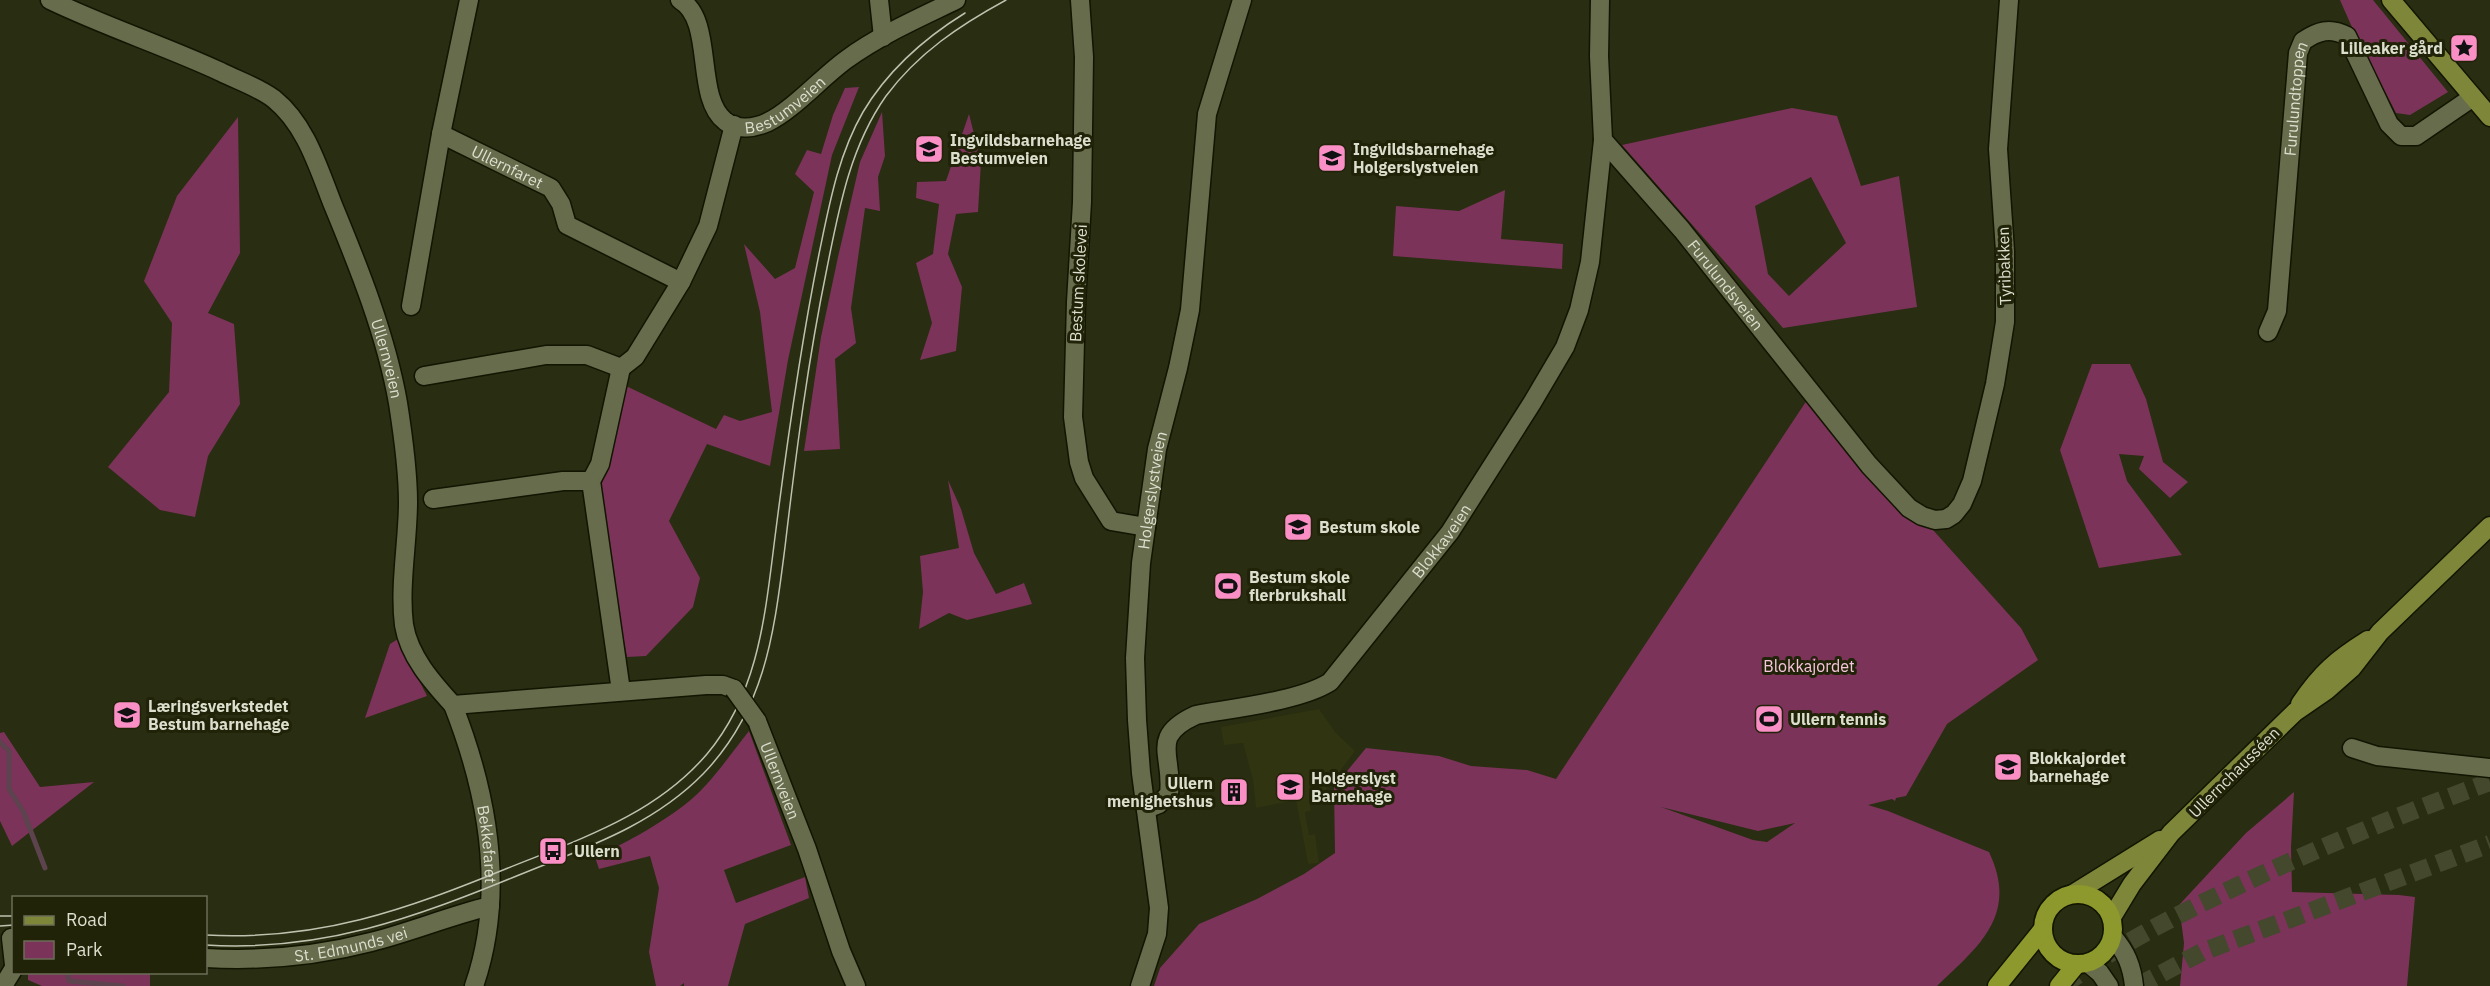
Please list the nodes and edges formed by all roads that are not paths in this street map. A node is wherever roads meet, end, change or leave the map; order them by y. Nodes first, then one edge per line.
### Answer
1 (50, 0) edge
2 (469, 0) edge
3 (680, 0) edge
4 (879, 0) edge
5 (956, 0) edge
6 (1080, 0) edge
7 (1242, 0) edge
8 (1600, 0) edge
9 (2009, 0) edge
10 (2391, 0) edge
11 (883, 37) junction
12 (2473, 97) junction
13 (2490, 117) edge
14 (734, 126) junction
15 (441, 134) junction
16 (1603, 140) junction
17 (681, 282) junction
18 (411, 306) dead end
19 (2268, 332) dead end
20 (621, 368) junction
21 (424, 376) dead end
22 (591, 481) junction
23 (434, 499) dead end
24 (1946, 519) joint
25 (2490, 526) edge
26 (1146, 527) junction
27 (621, 691) junction
28 (453, 705) junction
29 (2352, 748) dead end
30 (2490, 768) edge
31 (1146, 809) junction
32 (2171, 833) junction
33 (2073, 894) junction
34 (490, 906) junction
35 (2112, 917) junction
36 (2043, 929) junction
37 (2113, 937) junction
38 (8, 938) edge
39 (12, 957) edge
40 (207, 958) edge
41 (2082, 964) junction
42 (12, 970) edge
43 (3, 986) edge
44 (474, 986) edge
45 (856, 986) edge
46 (1140, 986) edge
47 (1997, 986) edge
48 (2059, 986) edge
49 (2109, 986) edge
50 (2134, 986) edge

1 - 28 street, Ullernveien
2 - 15 street
3 - 14 street, Bestumveien
4 - 11 street
5 - 11 street, Bestumveien
6 - 26 street, Bestum skolevei
7 - 26 street, Holgerslystveien
8 - 16 street
9 - 24 street, Tyribakken
10 - 12 main road
11 - 14 street, Bestumveien
12 - 13 main road
12 - 19 street, Furulundtoppen
14 - 17 street
15 - 17 street, Ullernfaret
15 - 18 street
16 - 24 street, Furulundsveien
16 - 31 street, Blokkaveien
17 - 20 street
20 - 21 street, Ullernveien
20 - 22 street
22 - 23 street
22 - 27 street
25 - 32 main road, Ullernchausséen
26 - 31 street, Holgerslystveien
27 - 28 street, Ullernveien
27 - 45 street, Ullernveien, bridge
28 - 34 street, Bekkefaret
29 - 30 street
31 - 46 street, Holgerslystveien
32 - 33 main road, Ullernchausséen
32 - 35 main road, Ullernchausséen
33 - 35 highway
33 - 36 highway
34 - 40 street, St. Edmunds vei
34 - 44 street, Bekkefaret
35 - 37 highway
36 - 41 highway
36 - 47 highway
37 - 41 highway
37 - 50 street
38 - 39 street
41 - 48 highway
41 - 49 street
42 - 43 street

